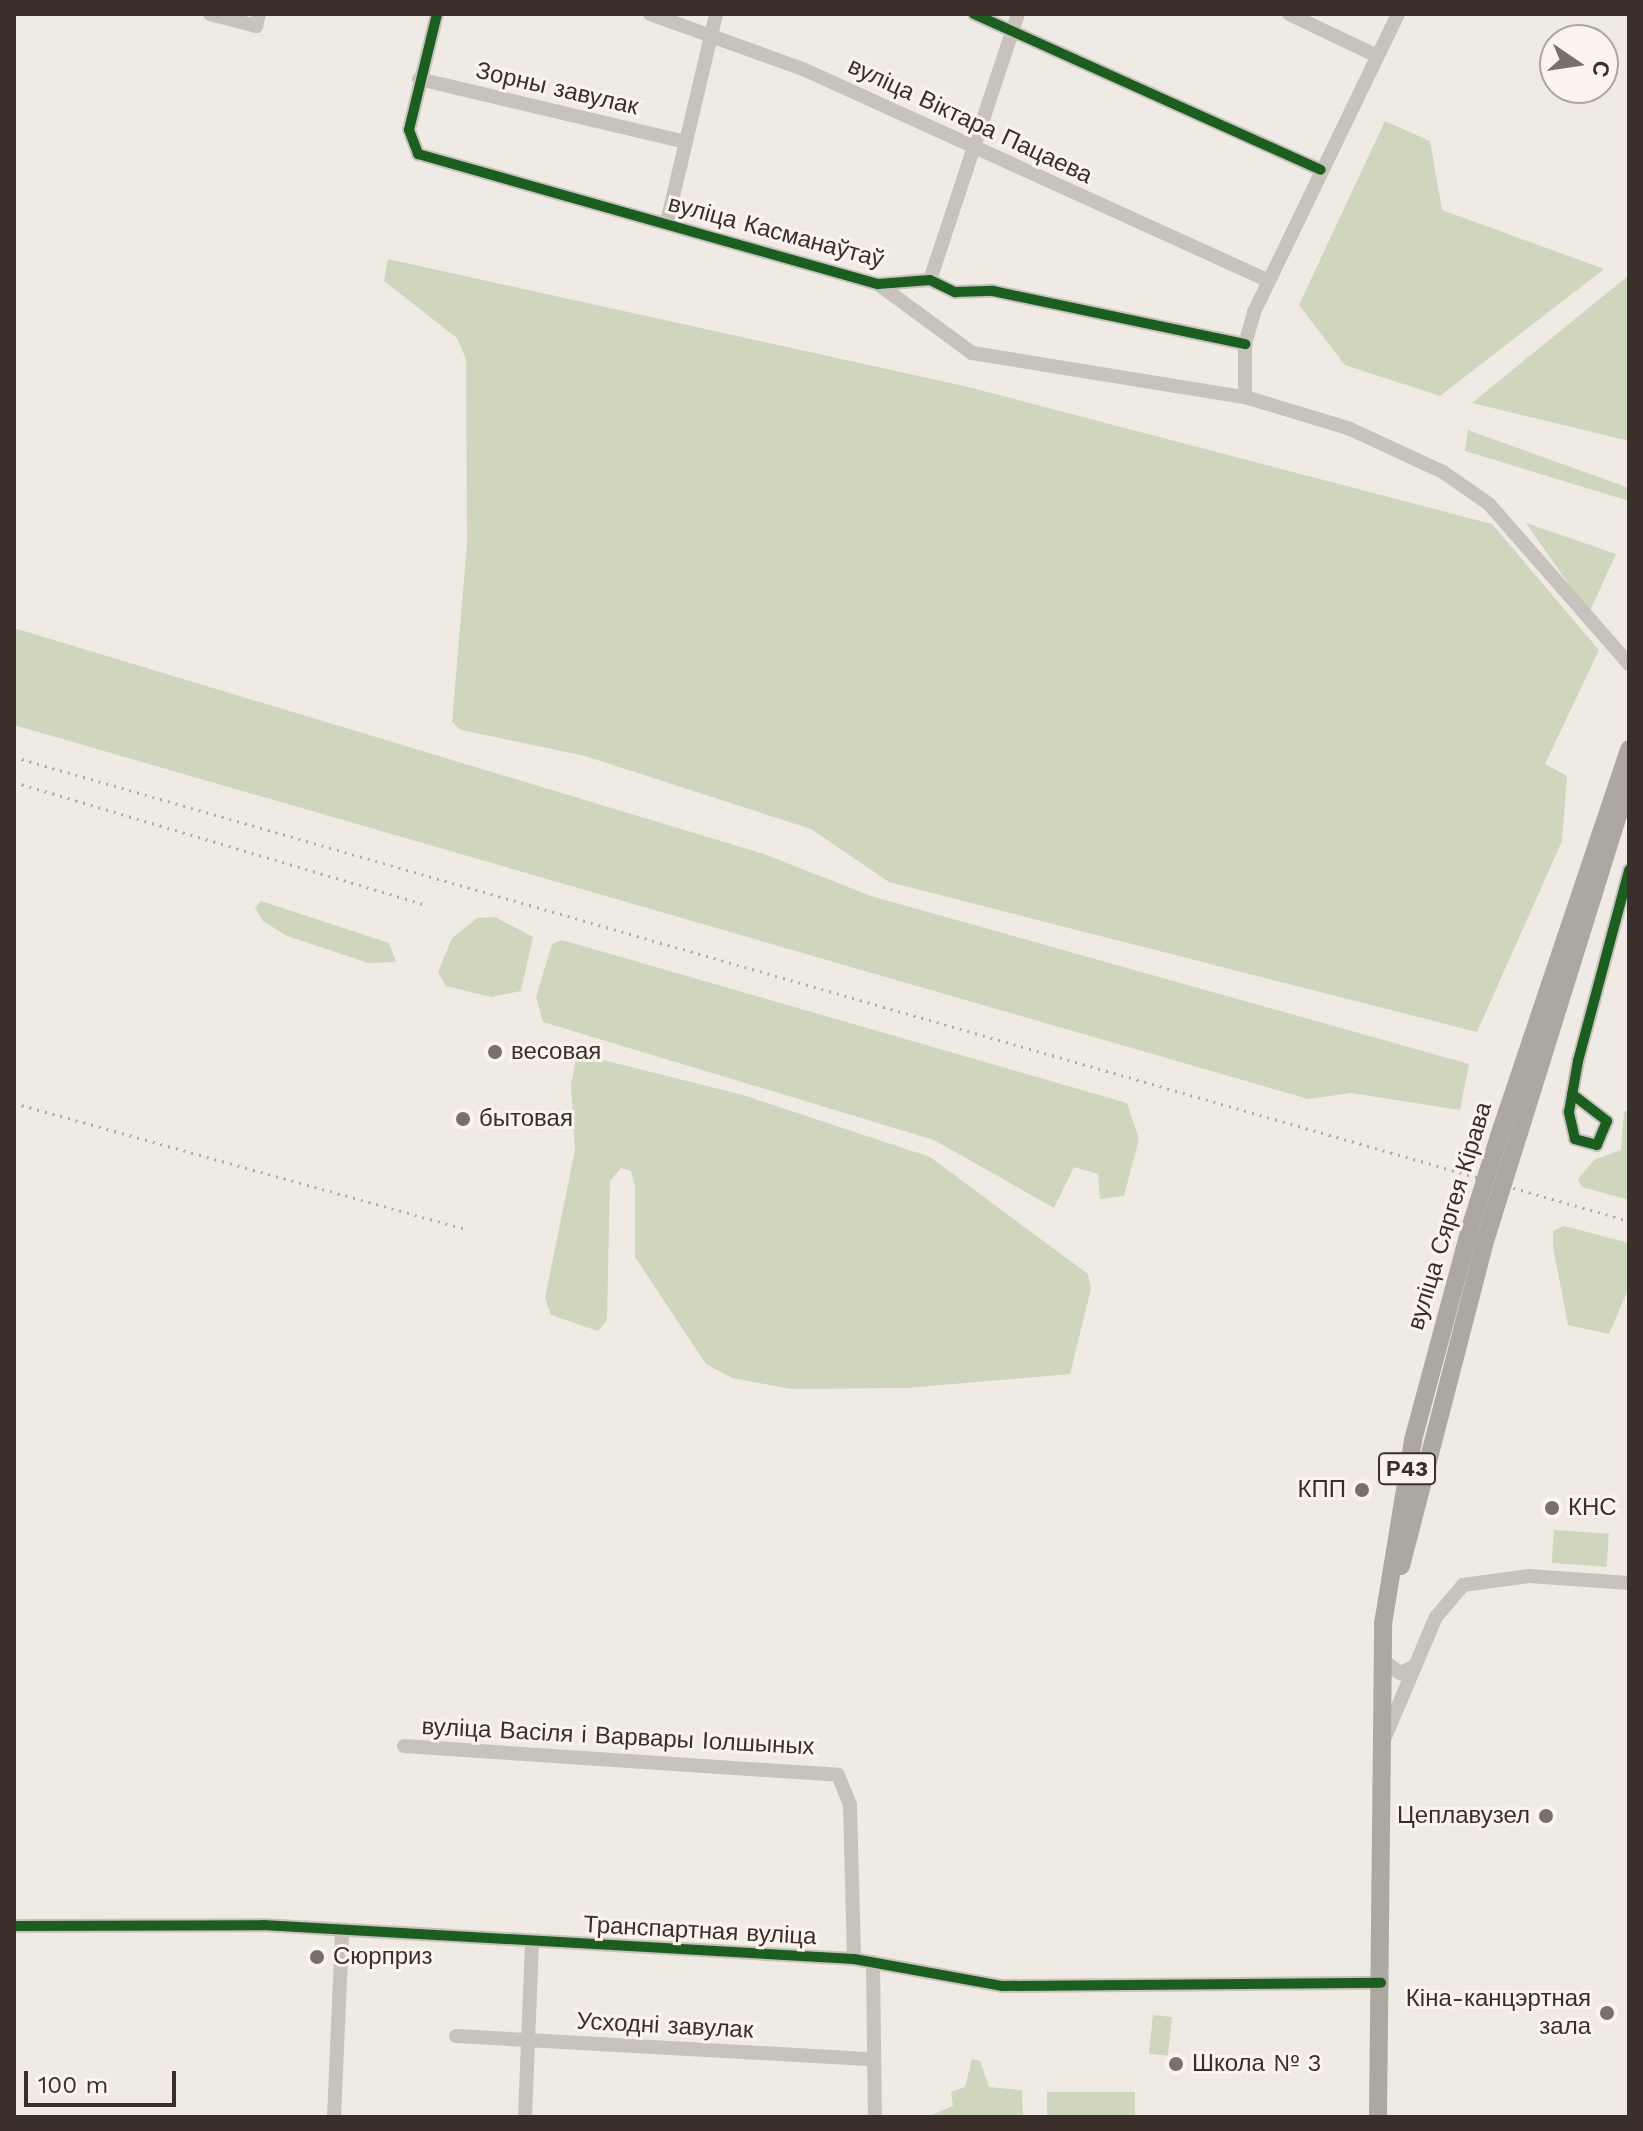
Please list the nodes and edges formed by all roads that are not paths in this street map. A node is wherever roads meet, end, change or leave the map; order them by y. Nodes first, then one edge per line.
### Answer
1 (210, 14) edge
2 (437, 14) edge
3 (650, 14) edge
4 (716, 14) edge
5 (974, 14) edge
6 (1018, 14) edge
7 (1289, 14) edge
8 (1398, 14) edge
9 (258, 20) edge
10 (712, 31) junction
11 (1013, 31) junction
12 (1377, 56) junction
13 (419, 79) junction
14 (685, 142) junction
15 (973, 147) junction
16 (1321, 170) junction
17 (667, 222) junction
18 (930, 280) junction
19 (1267, 280) junction
20 (878, 284) junction
21 (1245, 344) junction
22 (1245, 397) junction
23 (1629, 664) edge
24 (1629, 749) edge
25 (1629, 779) edge
26 (1629, 870) edge
27 (1572, 1094) dead end
28 (1510, 1131) junction
29 (1477, 1235) junction
30 (1629, 1583) edge
31 (1389, 1665) junction
32 (1415, 1666) junction
33 (1389, 1711) junction
34 (404, 1746) dead end
35 (14, 1926) edge
36 (342, 1932) junction
37 (532, 1941) junction
38 (854, 1959) junction
39 (873, 1962) junction
40 (1381, 1983) junction
41 (456, 2036) dead end
42 (529, 2040) junction
43 (871, 2059) junction
44 (334, 2117) edge
45 (525, 2117) edge
46 (875, 2117) edge
47 (1378, 2117) edge

1 - 9 street
2 - 13 street
3 - 10 street, вуліца Віктара Пацаева
4 - 10 street
5 - 11 street
6 - 11 street
7 - 12 street
8 - 12 street
10 - 14 street
10 - 15 street, вуліца Віктара Пацаева
11 - 15 street
11 - 16 street
12 - 16 street
13 - 14 street, Зорны завулак
13 - 17 street, вуліца Касманаўтаў
14 - 17 street
15 - 18 street
15 - 19 street, вуліца Віктара Пацаева
16 - 19 street
17 - 20 street, вуліца Касманаўтаў
18 - 20 street, вуліца Касманаўтаў
18 - 21 street, вуліца Касманаўтаў
19 - 21 street
20 - 22 street
21 - 22 street
22 - 23 street
24 - 28 main road, вуліца Сяргея Кірава / Р43
25 - 28 main road, вуліца Сяргея Кірава / Р43
26 - 27 street
28 - 29 main road, вуліца Сяргея Кірава / Р43, bridge
29 - 31 main road, вуліца Сяргея Кірава / Р43
29 - 33 main road, вуліца Сяргея Кірава / Р43
30 - 32 street
31 - 32 street
31 - 33 main road, вуліца Сяргея Кірава / Р43
32 - 33 street
33 - 40 main road, вуліца Сяргея Кірава / Р43
34 - 38 street, вуліца Васіля і Варвары Іолшыных
35 - 36 street, Транспартная вуліца
36 - 37 street, Транспартная вуліца
36 - 44 street
37 - 38 street, Транспартная вуліца
37 - 42 street
38 - 39 street, Транспартная вуліца
39 - 40 street, Транспартная вуліца
39 - 43 street
40 - 47 main road, вуліца Сяргея Кірава / Р43
41 - 42 street, Усходні завулак
42 - 43 street, Усходні завулак
42 - 45 street
43 - 46 street

